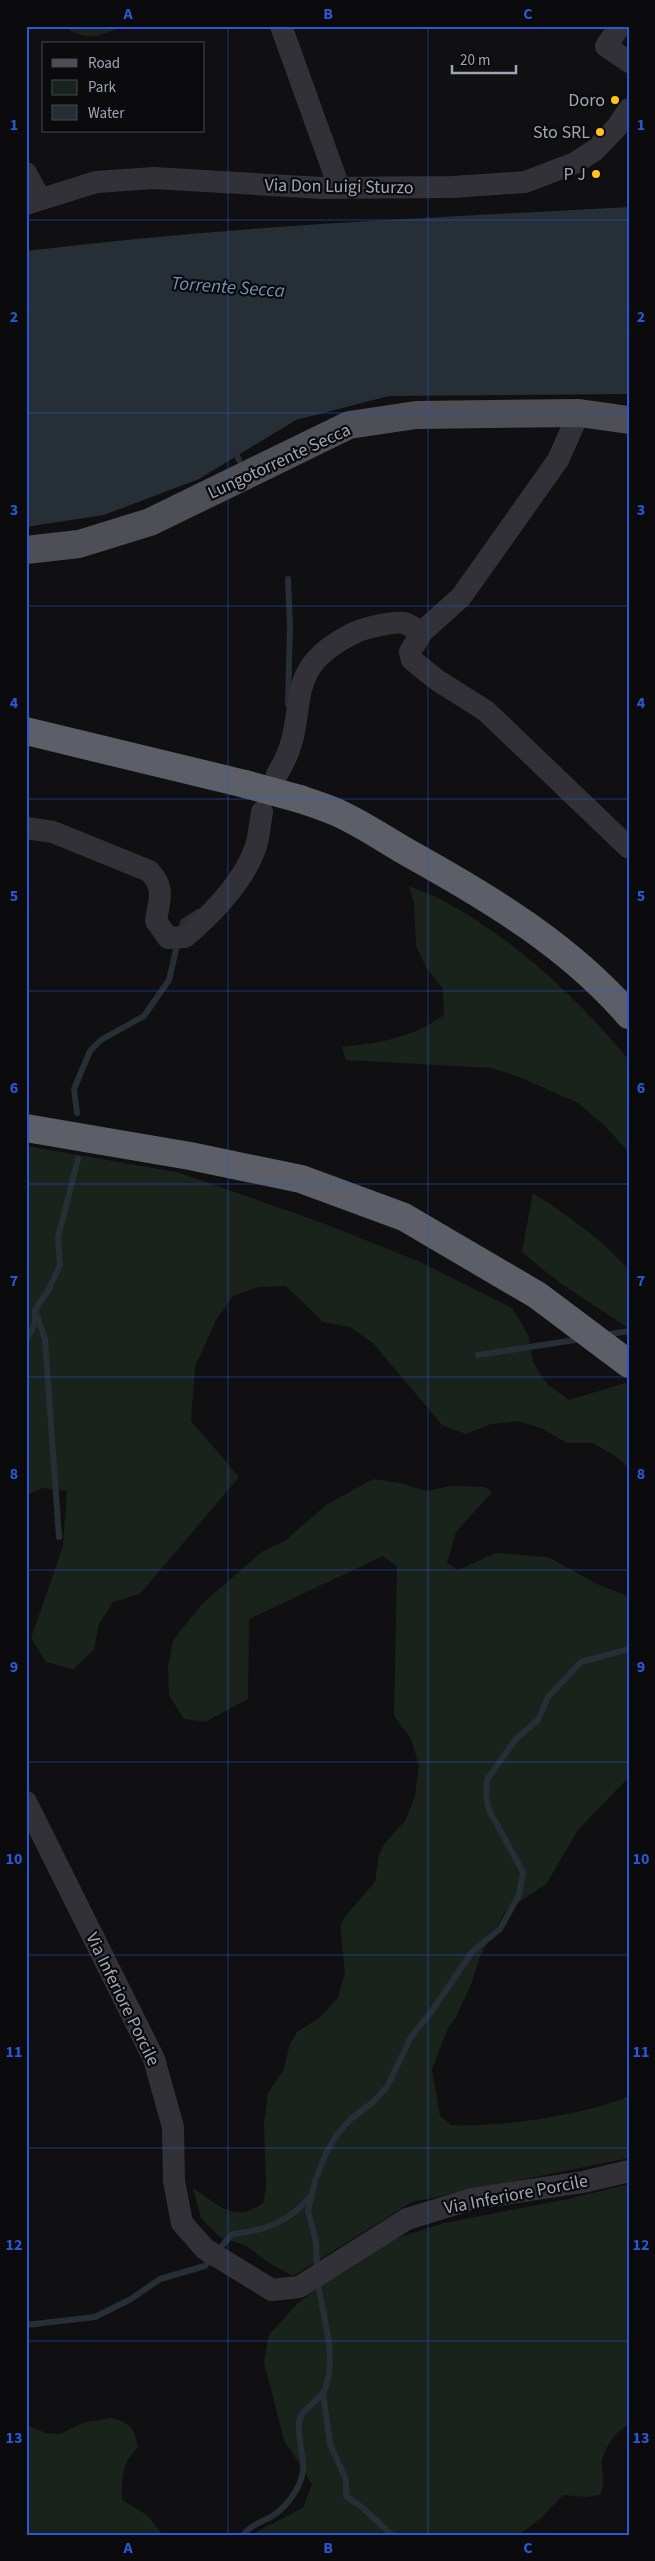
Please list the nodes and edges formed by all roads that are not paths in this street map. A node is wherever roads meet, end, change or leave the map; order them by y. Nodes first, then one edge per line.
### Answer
1 (281, 26) edge
2 (620, 26) edge
3 (629, 62) edge
4 (629, 110) edge
5 (26, 173) edge
6 (339, 188) junction
7 (33, 201) edge
8 (579, 413) junction
9 (629, 420) edge
10 (26, 550) edge
11 (422, 632) junction
12 (26, 731) edge
13 (277, 774) dead end
14 (262, 812) dead end
15 (26, 828) edge
16 (629, 848) edge
17 (629, 1015) edge
18 (26, 1128) edge
19 (629, 1364) edge
20 (26, 1802) edge
21 (629, 2171) edge

1 - 6 street
2 - 3 street
4 - 6 street, Via Don Luigi Sturzo
5 - 7 street
6 - 7 street, Via Don Luigi Sturzo
8 - 9 main road, Lungotorrente Secca
8 - 10 main road, Lungotorrente Secca
8 - 11 street
11 - 13 street
11 - 16 street
12 - 17 highway, bridge
14 - 15 street
18 - 19 highway
20 - 21 street, Via Inferiore Porcile

